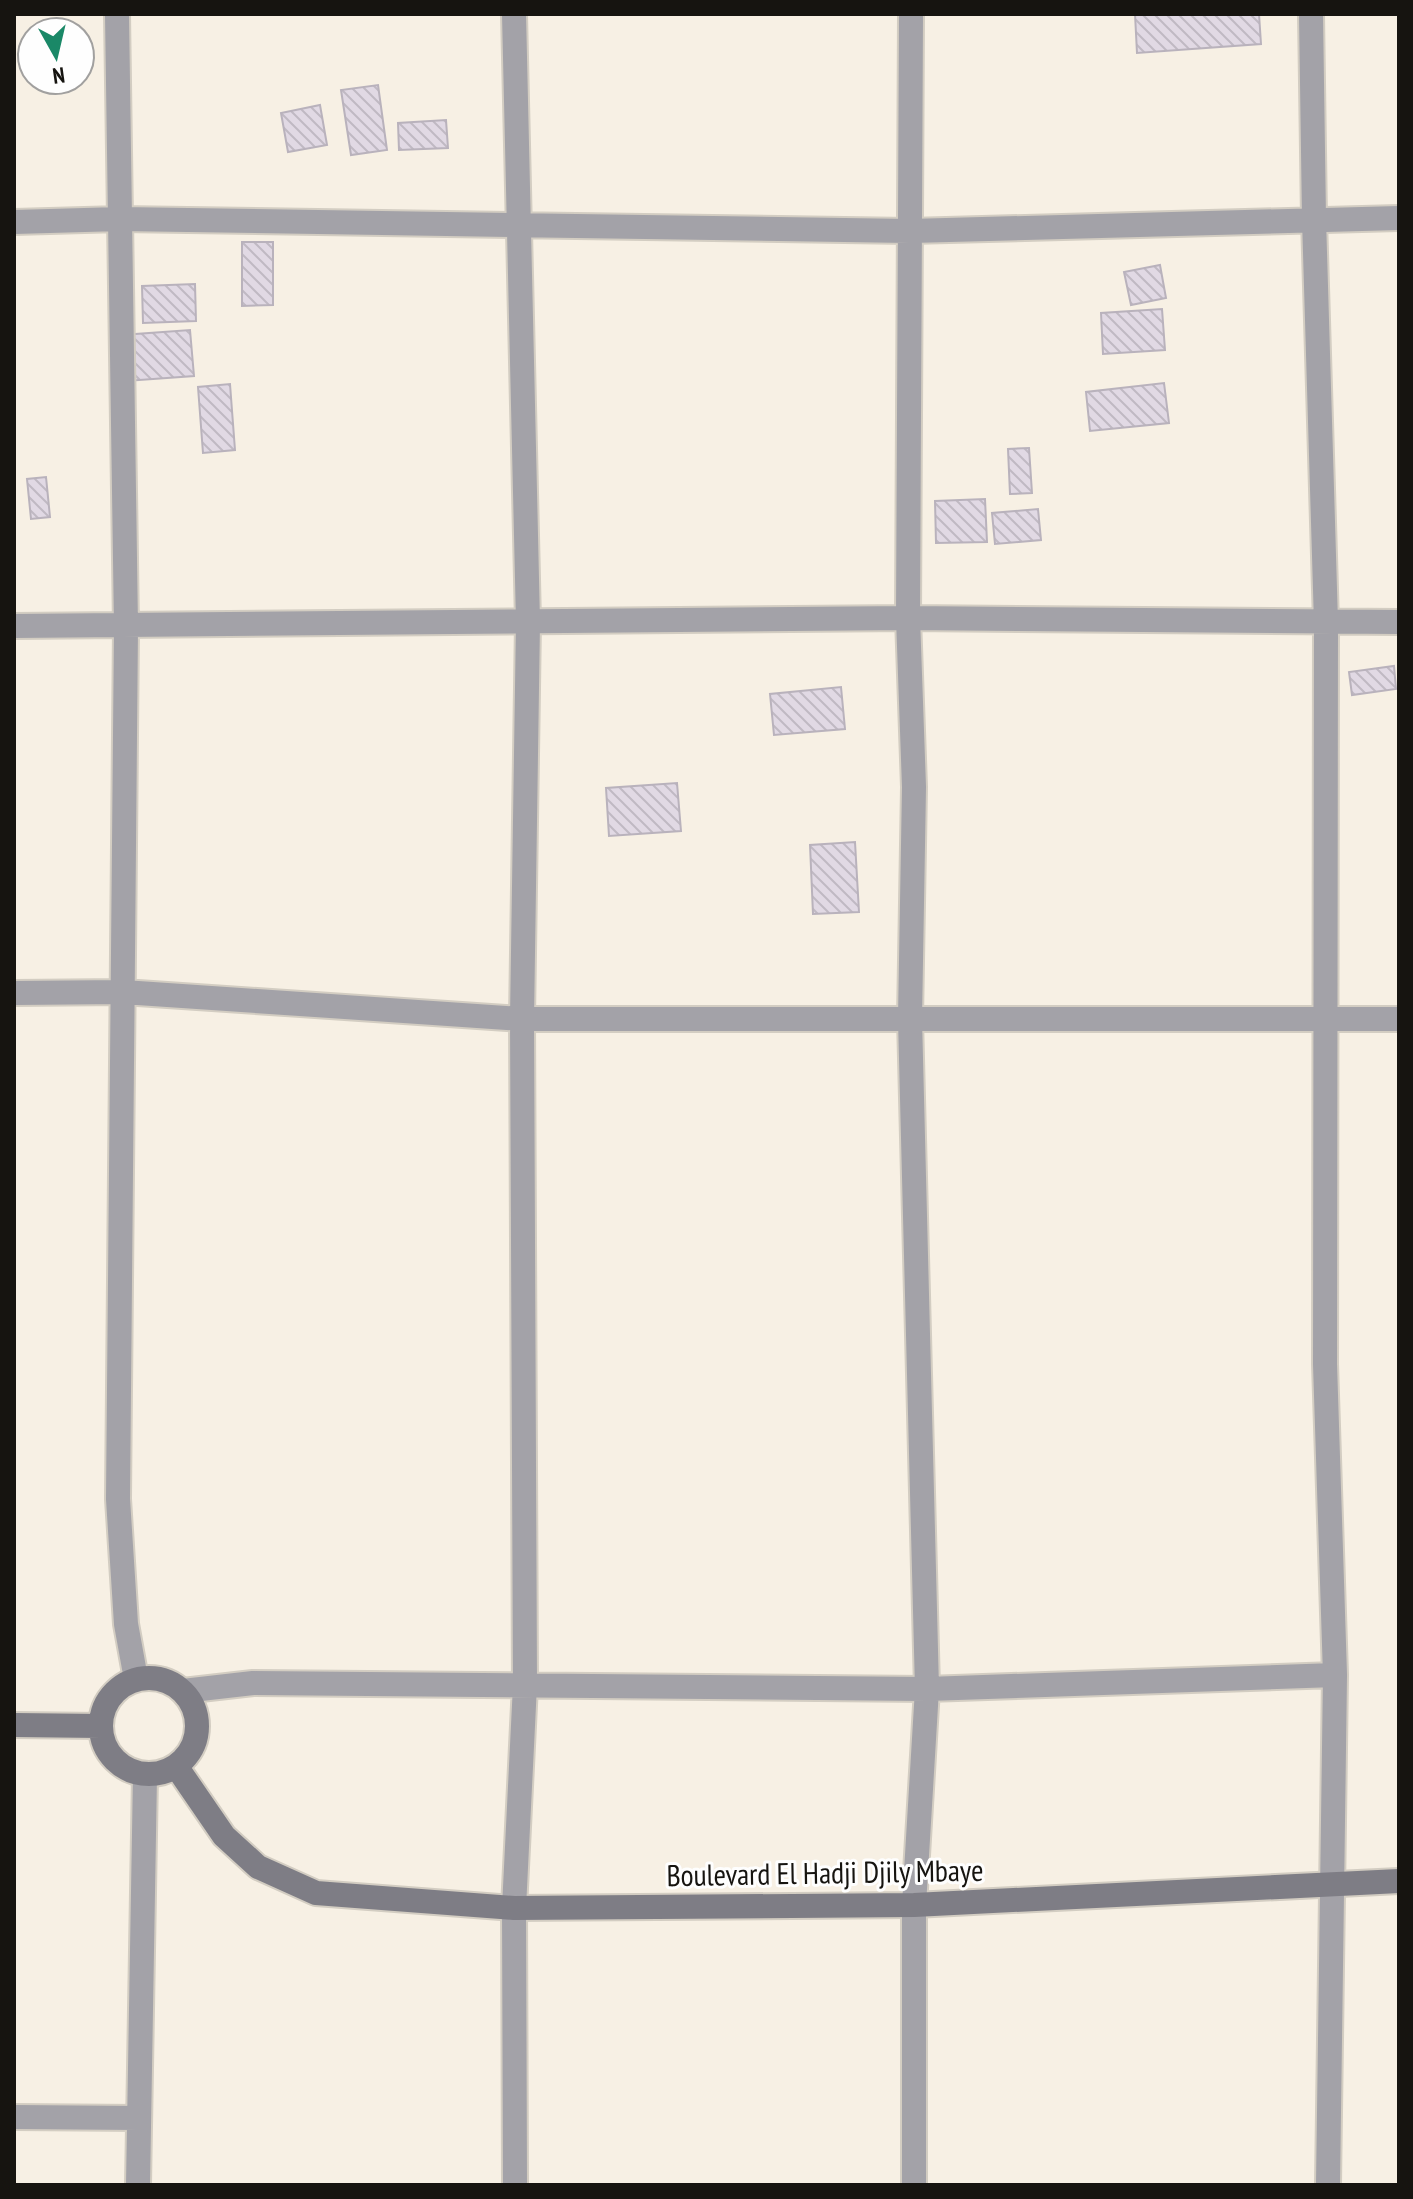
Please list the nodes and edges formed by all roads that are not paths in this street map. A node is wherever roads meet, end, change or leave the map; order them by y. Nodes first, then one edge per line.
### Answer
1 (117, 14) edge
2 (514, 14) edge
3 (911, 14) edge
4 (1311, 14) edge
5 (1399, 218) edge
6 (120, 219) junction
7 (1314, 219) junction
8 (14, 222) edge
9 (520, 224) junction
10 (910, 231) junction
11 (908, 618) junction
12 (528, 622) junction
13 (1399, 622) edge
14 (1326, 623) junction
15 (14, 626) edge
16 (126, 627) junction
17 (123, 992) junction
18 (14, 993) edge
19 (522, 1019) junction
20 (910, 1019) junction
21 (1399, 1019) edge
22 (1324, 1020) junction
23 (1335, 1675) junction
24 (136, 1679) junction
25 (525, 1685) junction
26 (927, 1689) junction
27 (183, 1691) junction
28 (14, 1725) edge
29 (101, 1726) junction
30 (176, 1766) junction
31 (145, 1775) junction
32 (1399, 1881) edge
33 (1330, 1883) junction
34 (914, 1905) junction
35 (514, 1908) junction
36 (14, 2117) edge
37 (139, 2118) junction
38 (138, 2185) edge
39 (515, 2185) edge
40 (914, 2185) edge
41 (1328, 2185) edge

1 - 6 street
2 - 9 street
3 - 10 street
4 - 7 street
5 - 7 street
6 - 8 street
6 - 9 street
6 - 16 street
7 - 10 street
7 - 14 street
9 - 10 street
9 - 12 street
10 - 11 street
11 - 12 street
11 - 14 street
11 - 20 street
12 - 16 street
12 - 19 street
13 - 14 street
14 - 22 street
15 - 16 street
16 - 17 street
17 - 18 street
17 - 19 street
17 - 24 street
19 - 20 street
19 - 25 street
20 - 22 street
20 - 26 street
21 - 22 street
22 - 23 street
23 - 26 street
23 - 33 street
24 - 27 main road
24 - 29 main road
25 - 26 street
25 - 27 street
25 - 35 street
26 - 34 street
27 - 30 main road
28 - 29 main road
29 - 31 main road
30 - 31 main road
30 - 35 main road, Boulevard El Hadji Djily Mbaye
31 - 37 street
32 - 33 main road, Boulevard El Hadji Djily Mbaye
33 - 34 main road, Boulevard El Hadji Djily Mbaye
33 - 41 street
34 - 35 main road, Boulevard El Hadji Djily Mbaye
34 - 40 street
35 - 39 street
36 - 37 street
37 - 38 street

